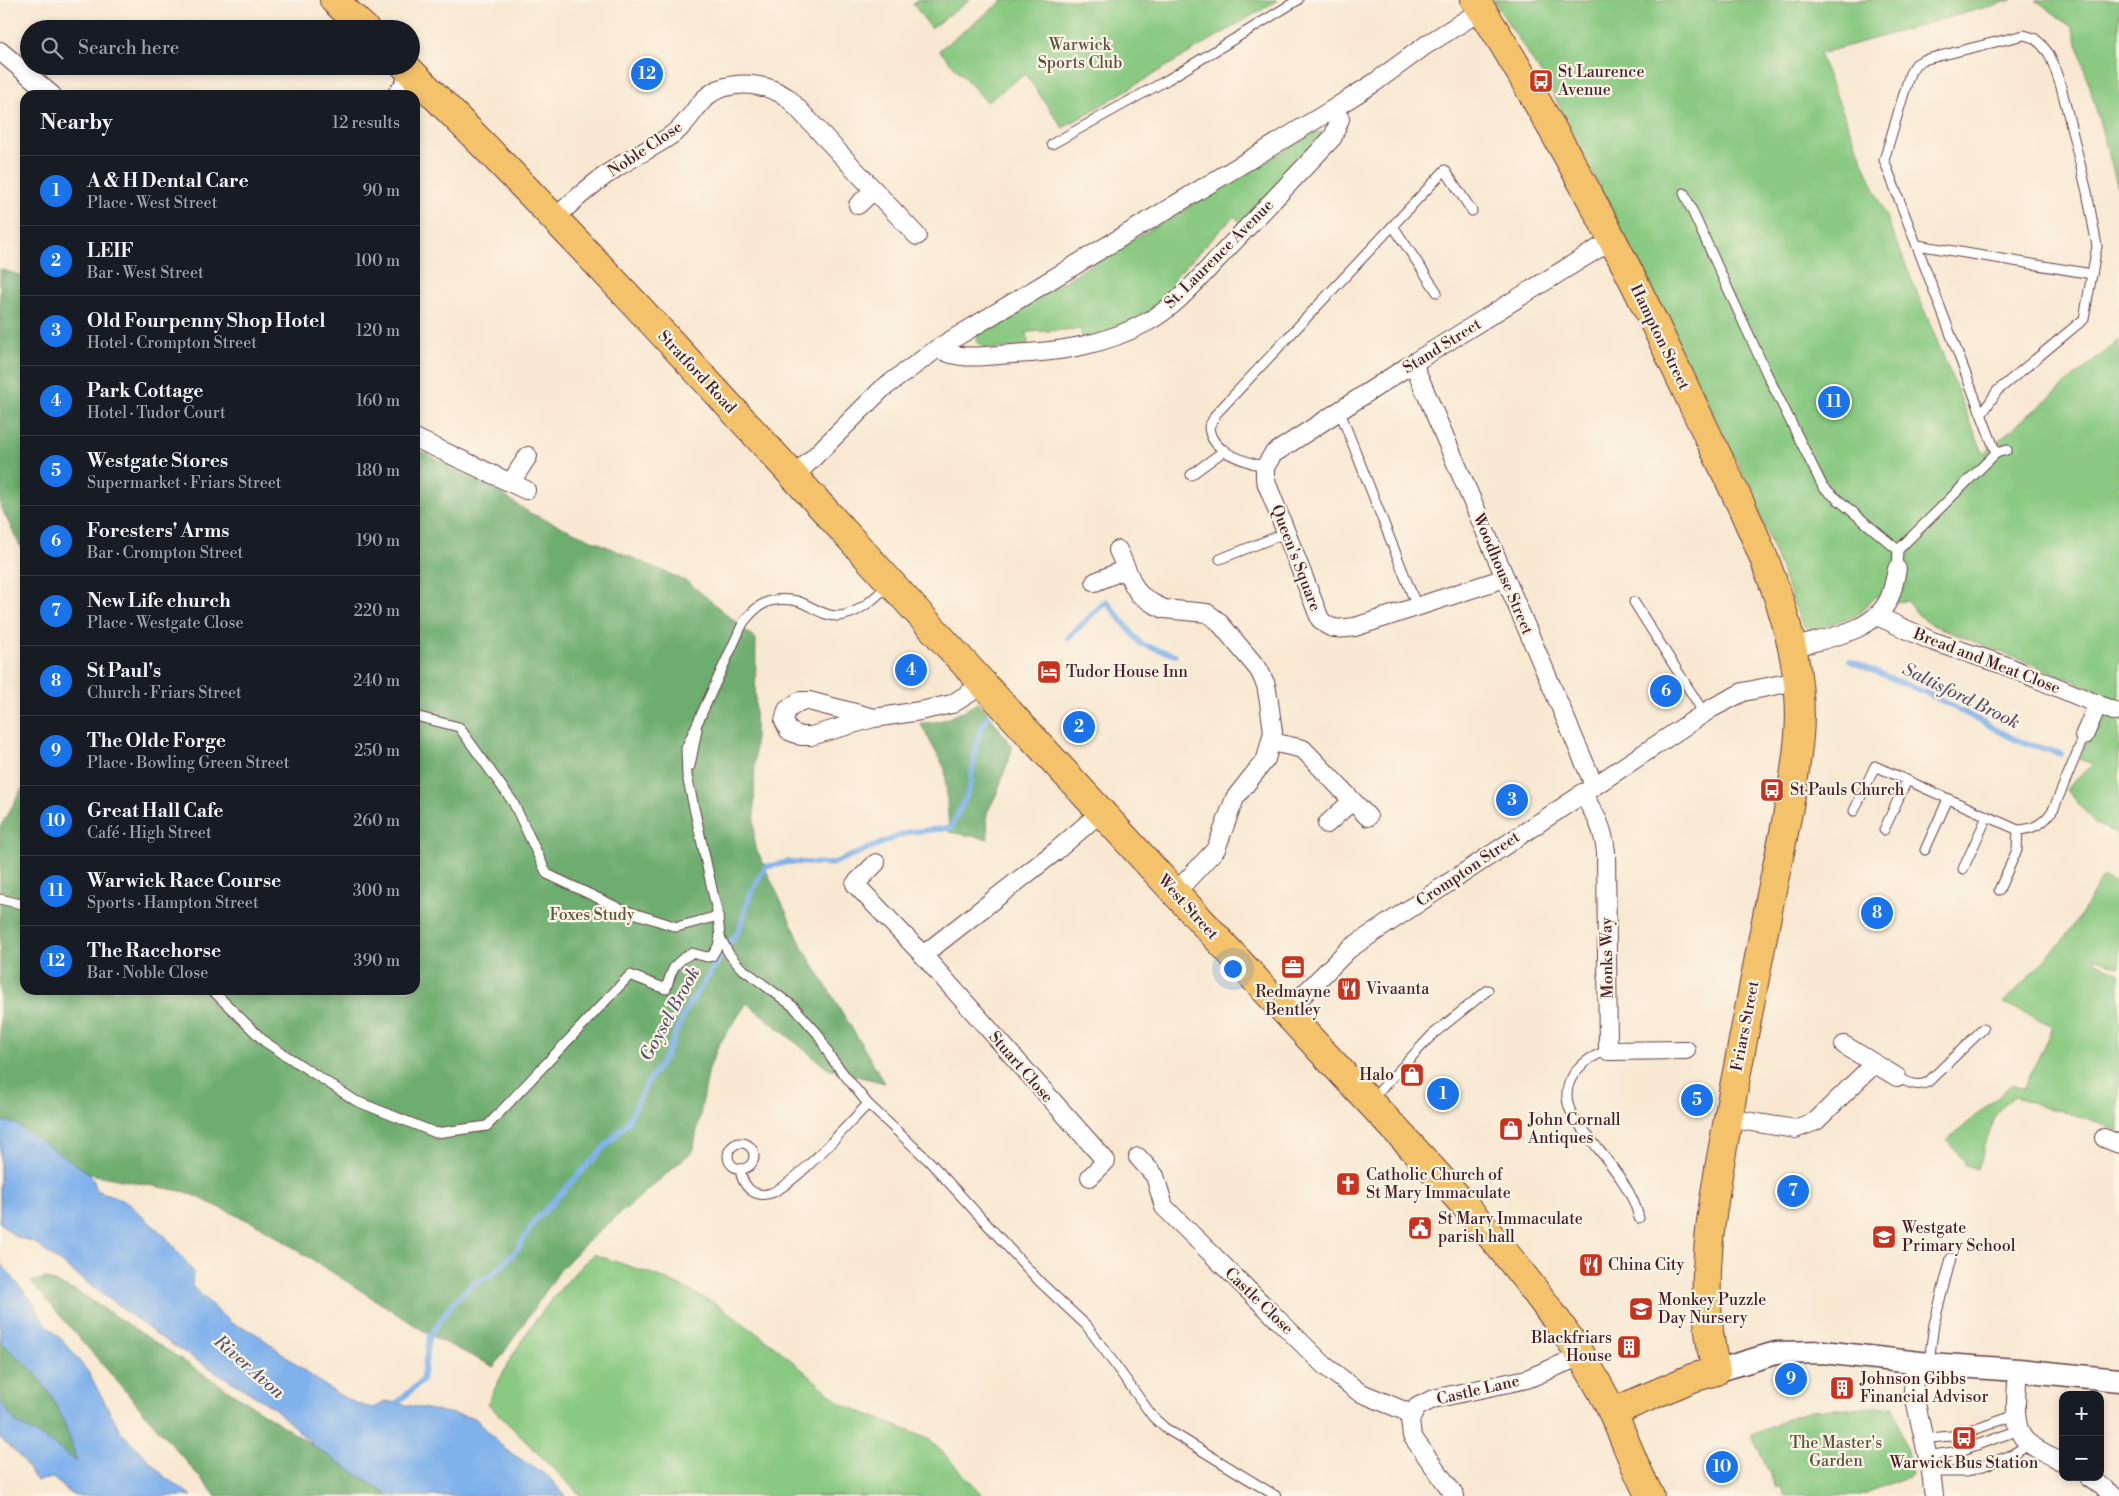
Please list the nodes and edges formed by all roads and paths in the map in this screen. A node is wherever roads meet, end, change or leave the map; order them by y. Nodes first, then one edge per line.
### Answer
1 (334, 0) edge
2 (1298, 0) edge
3 (1479, 5) edge
4 (355, 20) edge
5 (0, 51) edge
6 (20, 68) edge
7 (28, 75) edge
8 (404, 78) edge
9 (46, 90) edge
10 (417, 90) edge
11 (420, 93) edge
12 (1334, 109) junction
13 (1052, 144) dead end
14 (874, 190) junction
15 (1684, 193) dead end
16 (858, 205) dead end
17 (1472, 212) dead end
18 (554, 219) junction
19 (1393, 226) junction
20 (917, 236) dead end
21 (1612, 240) junction
22 (1916, 245) junction
23 (2092, 274) junction
24 (1437, 292) dead end
25 (938, 348) junction
26 (1413, 363) junction
27 (1340, 412) junction
28 (1982, 414) junction
29 (420, 440) edge
30 (1225, 450) junction
31 (2007, 450) dead end
32 (1996, 453) junction
33 (528, 456) dead end
34 (1269, 461) junction
35 (1191, 475) dead end
36 (795, 476) junction
37 (1286, 533) junction
38 (1118, 550) dead end
39 (1898, 550) junction
40 (1220, 559) dead end
41 (1126, 569) junction
42 (1897, 569) joint
43 (1505, 578) junction
44 (891, 582) junction
45 (1095, 582) dead end
46 (1634, 602) dead end
47 (1417, 607) junction
48 (1877, 616) junction
49 (1792, 648) junction
50 (1797, 681) junction
51 (984, 684) junction
52 (2098, 704) junction
53 (2118, 712) edge
54 (1704, 713) junction
55 (420, 717) edge
56 (874, 718) dead end
57 (2084, 736) joint
58 (1272, 742) junction
59 (1907, 780) junction
60 (1588, 789) junction
61 (1948, 799) junction
62 (1352, 800) junction
63 (1854, 811) dead end
64 (1101, 812) junction
65 (1368, 817) dead end
66 (1987, 817) junction
67 (1327, 824) dead end
68 (1884, 830) dead end
69 (2018, 830) junction
70 (1925, 850) dead end
71 (876, 863) dead end
72 (1963, 869) dead end
73 (1999, 890) dead end
74 (1175, 893) junction
75 (0, 899) edge
76 (20, 905) edge
77 (718, 916) junction
78 (720, 937) junction
79 (923, 955) junction
80 (1488, 990) dead end
81 (217, 995) edge
82 (1286, 1012) junction
83 (1983, 1028) dead end
84 (1844, 1045) dead end
85 (1686, 1050) dead end
86 (1608, 1051) junction
87 (1874, 1065) junction
88 (1897, 1077) joint
89 (1370, 1102) junction
90 (868, 1104) junction
91 (1728, 1118) junction
92 (1138, 1157) dead end
93 (740, 1169) dead end
94 (1090, 1177) dead end
95 (1639, 1218) dead end
96 (1951, 1258) dead end
97 (1581, 1356) junction
98 (1922, 1364) junction
99 (2018, 1370) junction
100 (1716, 1371) junction
101 (2119, 1380) edge
102 (1613, 1412) junction
103 (1412, 1414) junction
104 (2017, 1423) junction
105 (2029, 1444) junction
106 (1926, 1456) junction
107 (2059, 1460) edge
108 (2094, 1481) edge
109 (1276, 1496) edge
110 (1455, 1496) edge
111 (1650, 1496) edge
112 (1934, 1496) edge
113 (2115, 1496) edge

1 - 4 main road
2 - 13 lane
3 - 12 street
3 - 21 main road, Hampton Street
5 - 6 street
7 - 9 street
8 - 10 main road, Stratford Road
11 - 18 main road, Stratford Road
12 - 25 street
12 - 25 street, St. Laurence Avenue
14 - 16 street
14 - 18 street, Noble Close
14 - 20 street, Noble Close
15 - 39 lane
17 - 19 lane
18 - 36 main road, Stratford Road
19 - 24 lane
19 - 30 lane
21 - 26 street, Stand Street
21 - 49 main road, Hampton Street
22 - 23 lane
22 - 23 lane
22 - 28 lane
23 - 28 lane
25 - 36 street
26 - 27 street, Stand Street
26 - 43 street, Woodhouse Street
27 - 34 street, Stand Street
27 - 47 lane
28 - 32 lane
29 - 33 street
30 - 34 lane
30 - 35 lane
31 - 32 lane
32 - 39 lane
34 - 37 street, Queen's Square
36 - 44 main road, Stratford Road
37 - 40 lane
37 - 47 street, Queen's Square
38 - 41 street
39 - 42 lane
41 - 45 street
41 - 58 street
42 - 48 street
43 - 47 street, Queen's Square
43 - 60 street, Woodhouse Street
44 - 51 main road, Stratford Road
44 - 77 lane
46 - 54 lane
48 - 49 street
48 - 52 street, Bread and Meat Close
49 - 50 main road, Hampton Street
50 - 54 street, Crompton Street
50 - 91 main road, Friars Street
51 - 56 street
51 - 64 main road, West Street
52 - 53 street, Bread and Meat Close
52 - 57 street
54 - 60 street, Crompton Street
55 - 77 lane
57 - 69 lane
58 - 62 street
58 - 74 street
59 - 61 lane
59 - 63 lane
59 - 68 lane
60 - 82 street, Crompton Street
60 - 86 street, Monks Way
61 - 66 lane
61 - 70 lane
62 - 65 street
62 - 67 street
64 - 74 main road, West Street
64 - 79 street
66 - 69 lane
66 - 72 lane
69 - 73 lane
71 - 79 street, Stuart Close
74 - 82 main road, West Street
75 - 76 lane
77 - 78 lane
78 - 81 lane
78 - 90 lane
79 - 94 street, Stuart Close
80 - 89 lane
82 - 89 main road, West Street
83 - 88 lane
84 - 87 street
85 - 86 street
86 - 95 lane
87 - 88 street
87 - 91 street
89 - 97 main road, West Street
90 - 93 lane
90 - 109 lane
91 - 100 main road, Friars Street
92 - 103 street, Castle Close
96 - 98 lane
97 - 102 main road, West Street
97 - 103 street, Castle Lane
98 - 99 street
98 - 100 street
98 - 106 street
99 - 101 street
99 - 104 street
100 - 102 main road
102 - 111 main road, West Street
103 - 110 street
104 - 105 street
104 - 106 lane
104 - 106 lane
105 - 106 lane
105 - 107 street
106 - 112 street
108 - 113 street

